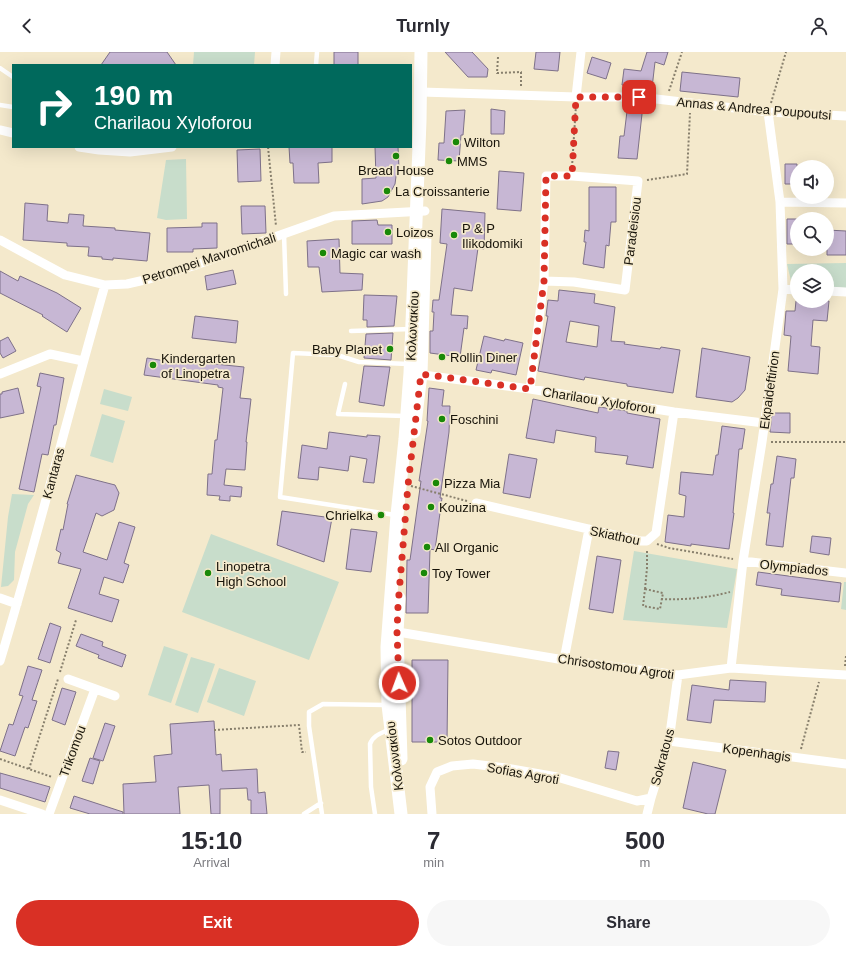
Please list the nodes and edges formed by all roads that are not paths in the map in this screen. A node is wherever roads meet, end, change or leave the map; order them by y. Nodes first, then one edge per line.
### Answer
1 (276, 52) edge
2 (317, 52) edge
3 (421, 52) edge
4 (428, 52) edge
5 (581, 52) edge
6 (275, 64) edge
7 (316, 64) edge
8 (0, 68) edge
9 (12, 75) edge
10 (425, 92) junction
11 (576, 97) junction
12 (0, 104) edge
13 (12, 107) edge
14 (768, 112) junction
15 (846, 116) edge
16 (0, 130) edge
17 (12, 132) edge
18 (89, 148) edge
19 (164, 148) edge
20 (99, 149) edge
21 (780, 202) junction
22 (846, 204) edge
23 (421, 211) junction
24 (280, 234) junction
25 (0, 240) edge
26 (544, 281) junction
27 (105, 285) junction
28 (783, 289) junction
29 (790, 290) edge
30 (834, 291) edge
31 (846, 292) edge
32 (286, 294) dead end
33 (412, 329) junction
34 (351, 331) dead end
35 (83, 361) junction
36 (414, 370) junction
37 (0, 374) edge
38 (345, 384) dead end
39 (530, 389) junction
40 (674, 412) junction
41 (407, 416) junction
42 (764, 422) junction
43 (476, 503) road end
44 (397, 515) junction
45 (589, 529) junction
46 (742, 561) junction
47 (846, 573) edge
48 (0, 598) edge
49 (17, 604) junction
50 (392, 632) junction
51 (564, 660) junction
52 (0, 661) edge
53 (731, 668) junction
54 (678, 675) junction
55 (846, 675) edge
56 (68, 679) dead end
57 (95, 689) junction
58 (114, 696) dead end
59 (388, 705) junction
60 (390, 729) junction
61 (669, 741) junction
62 (846, 764) edge
63 (651, 798) junction
64 (0, 800) edge
65 (321, 802) junction
66 (42, 814) edge
67 (49, 814) edge
68 (304, 814) edge
69 (322, 814) edge
70 (375, 814) edge
71 (401, 814) edge
72 (408, 814) edge
73 (432, 814) edge
74 (647, 814) edge

1 - 6 street
2 - 7 lane
3 - 10 main road, Κολωνακίου
4 - 10 main road, Κολωνακίου
5 - 11 street
8 - 9 lane
10 - 11 street, Annas & Andrea Poupoutsi
10 - 23 main road, Κολωνακίου
10 - 23 main road, Κολωνακίου
11 - 14 street, Annas & Andrea Poupoutsi
12 - 13 lane
14 - 15 street, Annas & Andrea Poupoutsi
14 - 21 street, Ekpaideftirion
16 - 17 street
18 - 20 street
19 - 20 street
21 - 22 street
21 - 28 street, Ekpaideftirion
23 - 24 street, Petrompei Mavromichali
23 - 33 main road, Κολωνακίου
23 - 36 main road, Κολωνακίου
24 - 27 street, Petrompei Mavromichali
24 - 32 lane
25 - 27 street, Petrompei Mavromichali
26 - 26 street, Paradeisiou
26 - 39 street
27 - 35 street, Kantaras
28 - 29 street
28 - 42 street, Ekpaideftirion
30 - 31 street
33 - 34 lane
33 - 36 main road, Κολωνακίου
35 - 37 street
35 - 49 street, Kantaras
36 - 39 street, Charilaou Xyloforou
36 - 41 main road, Κολωνακίου
36 - 44 lane
36 - 50 main road, Κολωνακίου
38 - 41 lane
39 - 40 street, Charilaou Xyloforou
40 - 42 street, Charilaou Xyloforou
40 - 45 street, Skiathou
41 - 44 main road, Κολωνακίου
42 - 46 street, Ekpaideftirion
43 - 45 street, Skiathou
44 - 50 main road, Κολωνακίου
45 - 51 street
46 - 47 street, Olympiados
46 - 53 street, Ekpaideftirion
48 - 49 street
49 - 52 street, Kantaras
50 - 51 street, Chrisostomou Agroti
50 - 59 main road, Κολωνακίου
50 - 72 main road, Κολωνακίου
51 - 54 street, Chrisostomou Agroti
53 - 54 street, Chrisostomou Agroti
53 - 55 street, Chrisostomou Agroti
54 - 61 street, Sokratous
56 - 57 street
57 - 58 street
57 - 67 street, Trikomou
59 - 60 main road, Κολωνακίου
59 - 65 lane
60 - 70 lane
60 - 71 main road, Κολωνακίου
61 - 62 street, Kopenhagis
61 - 63 street, Sokratous
63 - 73 street, Sofias Agroti
63 - 74 street, Sokratous
64 - 66 street
65 - 68 lane
65 - 69 lane

